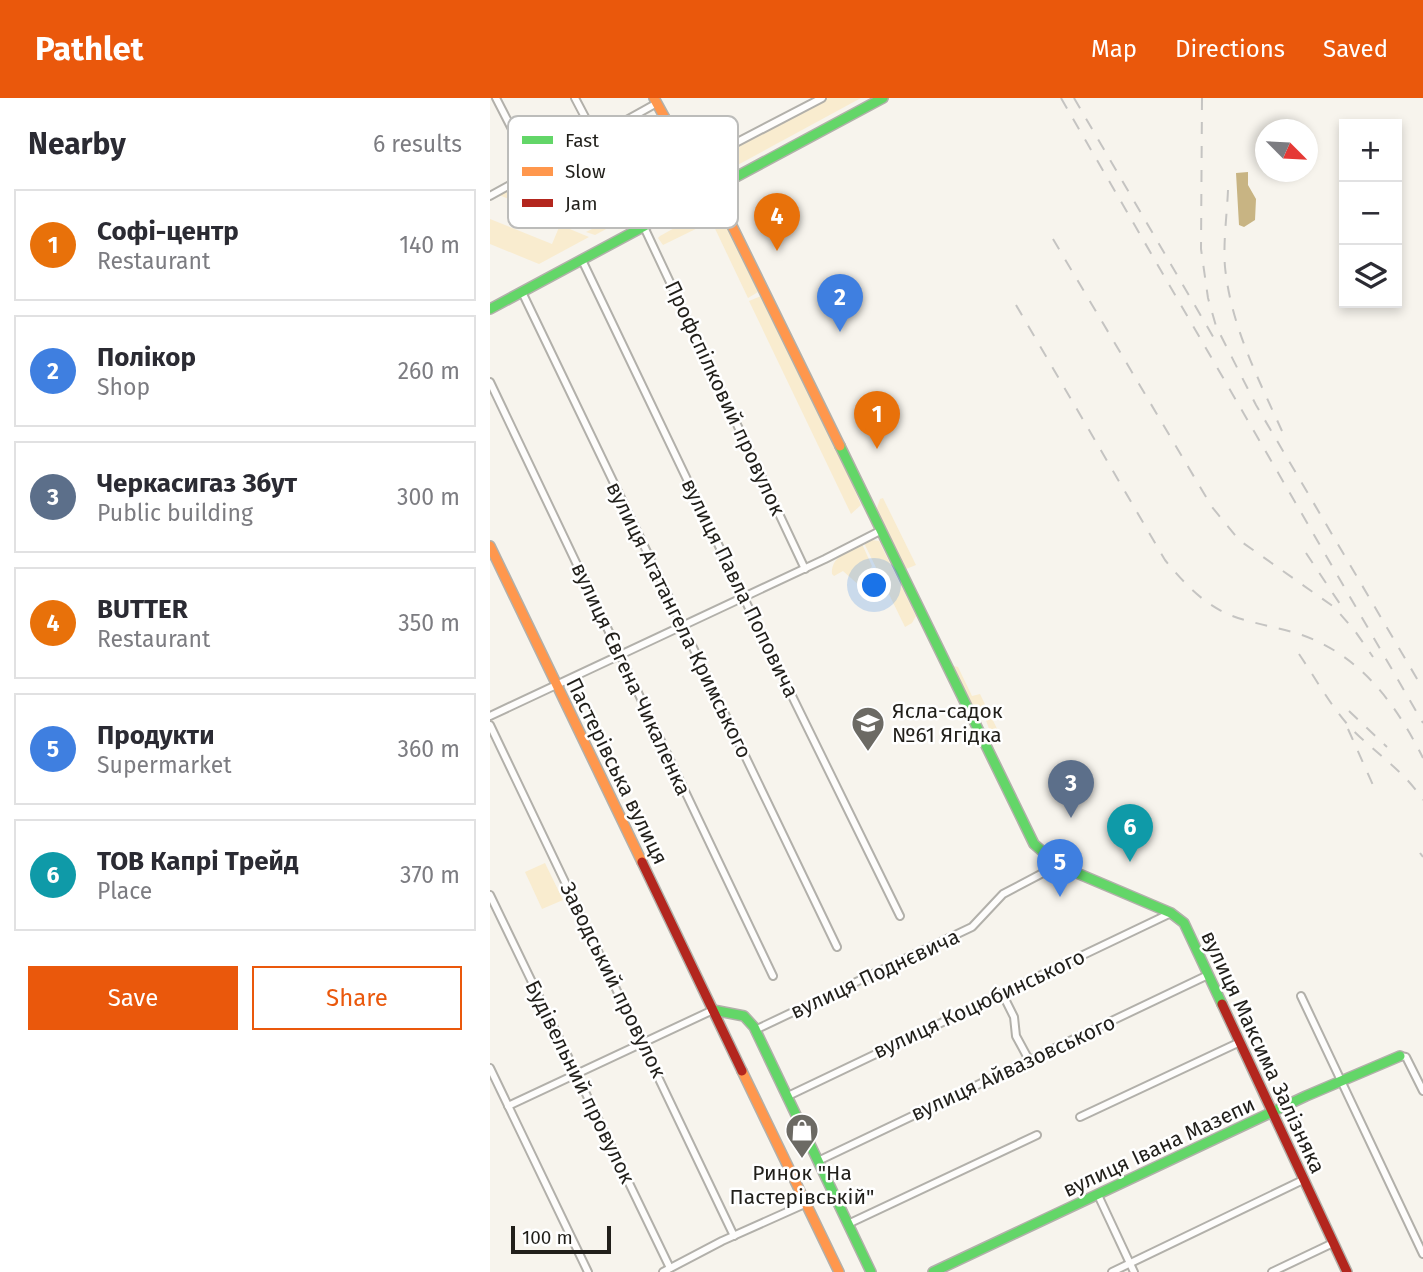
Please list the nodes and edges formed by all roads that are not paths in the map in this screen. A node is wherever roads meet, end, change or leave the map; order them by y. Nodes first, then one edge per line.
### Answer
1 (496, 98) edge
2 (575, 98) edge
3 (822, 98) edge
4 (883, 98) edge
5 (656, 100) edge
6 (585, 116) edge
7 (629, 116) edge
8 (665, 116) edge
9 (508, 121) edge
10 (738, 142) edge
11 (738, 176) edge
12 (508, 186) edge
13 (490, 196) edge
14 (642, 228) edge
15 (644, 228) edge
16 (733, 228) edge
17 (582, 260) junction
18 (522, 292) junction
19 (490, 309) edge
20 (490, 382) edge
21 (880, 531) junction
22 (490, 546) edge
23 (805, 569) junction
24 (745, 597) junction
25 (681, 625) junction
26 (619, 654) junction
27 (556, 686) junction
28 (490, 716) edge
29 (490, 725) edge
30 (1058, 865) junction
31 (490, 895) edge
32 (1171, 913) junction
33 (900, 916) dead end
34 (837, 947) dead end
35 (1208, 975) junction
36 (773, 976) dead end
37 (1002, 993) junction
38 (1301, 996) dead end
39 (713, 1010) junction
40 (755, 1030) junction
41 (643, 1042) junction
42 (1240, 1042) junction
43 (1400, 1056) joint
44 (1029, 1060) junction
45 (490, 1068) edge
46 (576, 1073) junction
47 (1342, 1081) junction
48 (1423, 1091) edge
49 (788, 1096) junction
50 (508, 1107) junction
51 (1271, 1114) junction
52 (1080, 1117) dead end
53 (1037, 1135) dead end
54 (818, 1160) junction
55 (1303, 1180) junction
56 (1098, 1195) junction
57 (807, 1203) junction
58 (848, 1224) junction
59 (734, 1236) junction
60 (1333, 1243) junction
61 (1423, 1254) edge
62 (1129, 1262) junction
63 (670, 1268) junction
64 (588, 1272) edge
65 (663, 1272) edge
66 (839, 1272) edge
67 (871, 1272) edge
68 (933, 1272) edge
69 (1112, 1272) edge
70 (1134, 1272) edge
71 (1272, 1272) edge
72 (1347, 1272) edge

1 - 9 street
2 - 6 street
3 - 10 street
4 - 11 main road
5 - 7 street
5 - 8 main road
12 - 13 street
14 - 17 main road
15 - 23 street, Профспілковий провулок
16 - 21 main road
17 - 18 main road
17 - 24 street, вулиця Павла Поповича
18 - 19 main road
18 - 25 street, вулиця Агатангела Кримського
20 - 26 street, вулиця Євгена Чикаленка
21 - 23 street
21 - 30 main road
22 - 27 main road, Пастерівська вулиця
23 - 24 street
24 - 25 street
24 - 33 street, вулиця Павла Поповича
25 - 26 street
25 - 34 street, вулиця Агатангела Кримського
26 - 27 street
26 - 36 street, вулиця Євгена Чикаленка
27 - 28 street
27 - 39 main road, Пастерівська вулиця
29 - 41 street, Заводський провулок
30 - 32 main road
30 - 40 street, вулиця Поднєвича
31 - 46 street, Будівельний провулок
32 - 35 main road, вулиця Максима Залізняка
32 - 37 street, вулиця Коцюбинського
35 - 42 main road, вулиця Максима Залізняка
35 - 44 street, вулиця Айвазовського
37 - 44 street
37 - 49 street, вулиця Коцюбинського
38 - 47 street
39 - 40 main road
39 - 41 street
39 - 57 main road, Пастерівська вулиця
40 - 49 main road
41 - 46 street
41 - 59 street, Заводський провулок
42 - 51 main road, вулиця Максима Залізняка
42 - 52 street
43 - 47 main road, вулиця Івана Мазепи
43 - 48 street
44 - 54 street, вулиця Айвазовського
45 - 50 street
46 - 50 street
46 - 63 street, Будівельний провулок
47 - 51 main road, вулиця Івана Мазепи
47 - 61 street
49 - 54 main road
50 - 64 street
51 - 55 main road, вулиця Максима Залізняка
51 - 56 main road, вулиця Івана Мазепи
53 - 58 street
54 - 58 main road
55 - 60 main road, вулиця Максима Залізняка
55 - 62 street
56 - 62 street
56 - 68 main road, вулиця Івана Мазепи
57 - 59 street
57 - 66 main road, Пастерівська вулиця
58 - 67 main road
59 - 63 street
60 - 71 street
60 - 72 main road, вулиця Максима Залізняка
62 - 69 street
62 - 70 street
63 - 65 street

